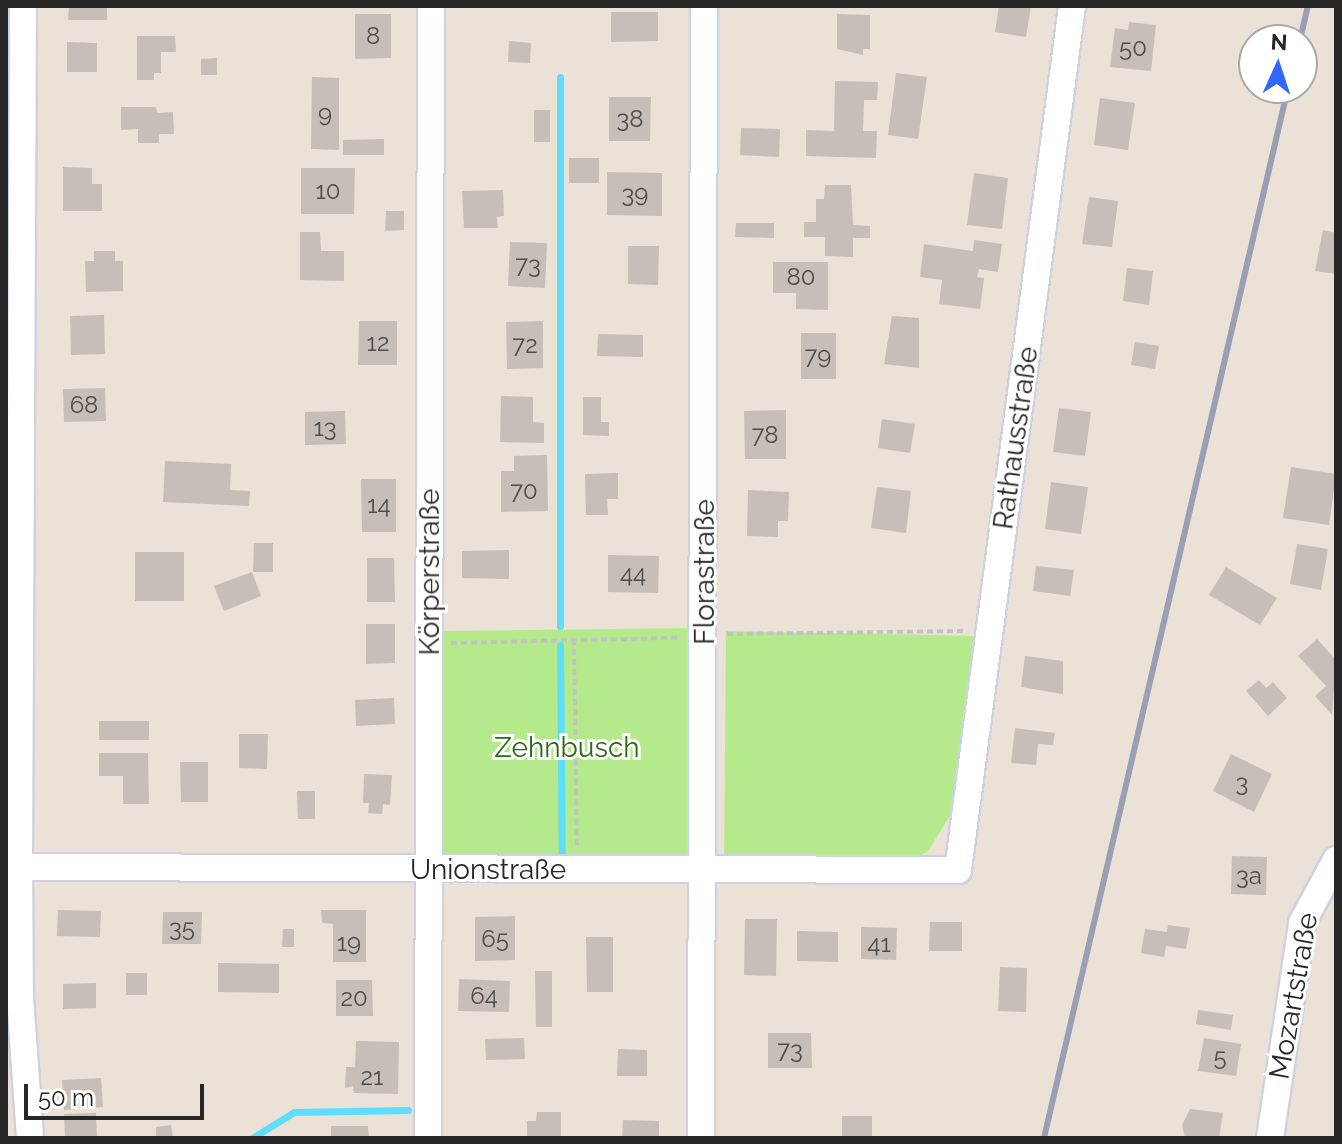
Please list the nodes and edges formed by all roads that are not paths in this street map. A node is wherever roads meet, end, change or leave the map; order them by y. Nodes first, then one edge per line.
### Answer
1 (23, 6) edge
2 (431, 6) edge
3 (704, 6) edge
4 (1072, 6) edge
5 (1336, 860) edge
6 (19, 867) junction
7 (428, 869) junction
8 (958, 870) joint
9 (702, 872) junction
10 (30, 1138) edge
11 (428, 1138) edge
12 (701, 1138) edge
13 (1270, 1138) edge

1 - 6 street
2 - 7 street, Körperstraße
3 - 9 street, Florastraße
4 - 8 street, Rathausstraße
5 - 13 street, Mozartstraße
6 - 7 street, Unionstraße
6 - 10 street
7 - 9 street, Unionstraße
7 - 11 street, Körperstraße
8 - 9 street, Unionstraße
9 - 12 street, Florastraße

